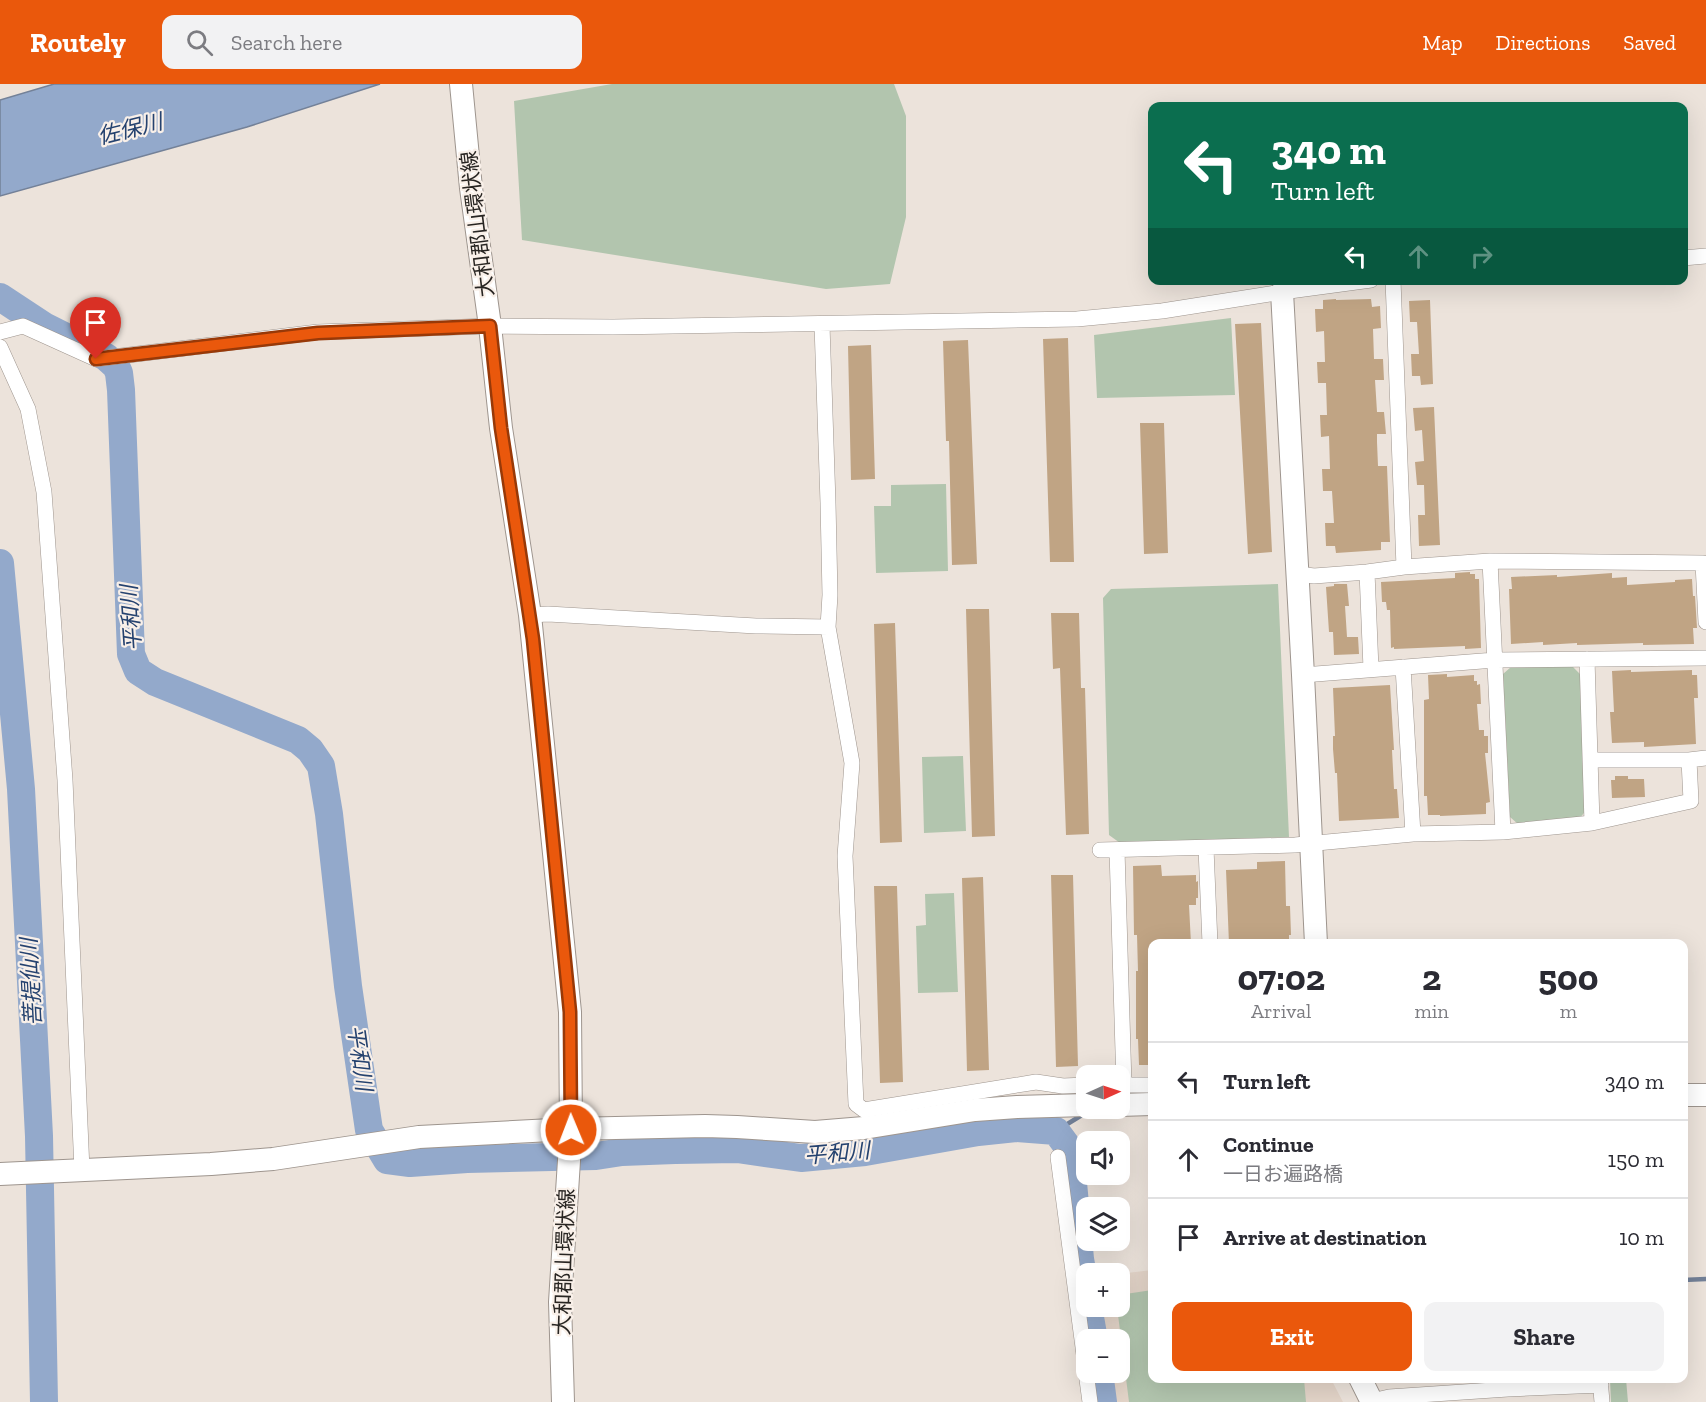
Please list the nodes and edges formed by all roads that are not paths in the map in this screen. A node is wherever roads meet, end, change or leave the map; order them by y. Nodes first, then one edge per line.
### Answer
1 (461, 84) edge
2 (1706, 256) edge
3 (1688, 258) edge
4 (1334, 285) edge
5 (1393, 285) edge
6 (1282, 292) junction
7 (822, 325) junction
8 (490, 326) junction
9 (0, 332) edge
10 (0, 347) edge
11 (1490, 561) junction
12 (1404, 567) junction
13 (1367, 572) junction
14 (1298, 573) junction
15 (530, 615) junction
16 (1706, 622) edge
17 (828, 627) junction
18 (1706, 658) edge
19 (1587, 659) junction
20 (1494, 660) junction
21 (1403, 667) junction
22 (1371, 669) junction
23 (1303, 675) junction
24 (1706, 758) edge
25 (1590, 760) junction
26 (1689, 760) junction
27 (1592, 823) junction
28 (1503, 832) junction
29 (1413, 834) junction
30 (1311, 844) junction
31 (1206, 848) junction
32 (1100, 850) dead end
33 (1117, 850) junction
34 (1210, 939) edge
35 (1316, 939) edge
36 (1121, 1065) edge
37 (1148, 1086) edge
38 (1130, 1090) edge
39 (1076, 1094) edge
40 (1130, 1095) edge
41 (1688, 1095) edge
42 (1706, 1095) edge
43 (1076, 1100) edge
44 (1148, 1102) edge
45 (569, 1150) junction
46 (1058, 1157) dead end
47 (79, 1170) junction
48 (4, 1174) edge
49 (1081, 1329) edge
50 (1088, 1383) edge
51 (1362, 1383) edge
52 (1593, 1383) edge
53 (1600, 1383) edge
54 (1508, 1395) edge
55 (563, 1402) edge
56 (1090, 1402) edge
57 (1372, 1402) edge
58 (1602, 1402) edge

1 - 8 street, 大和郡山環状線
2 - 3 street
4 - 6 street
5 - 12 street
6 - 7 street
6 - 14 street
7 - 8 street
7 - 17 street
8 - 9 street
8 - 15 street, 大和郡山環状線
10 - 47 street
11 - 12 street
11 - 16 street
11 - 20 street
12 - 13 street
13 - 14 street
13 - 22 street
14 - 23 street
15 - 17 street
15 - 45 street, 大和郡山環状線
17 - 39 street
18 - 19 street
19 - 20 street
19 - 25 street
20 - 21 street
20 - 28 street
21 - 22 street
21 - 29 street
22 - 23 street
23 - 30 street
24 - 26 street
25 - 26 street
25 - 27 street
26 - 27 street
27 - 28 street
28 - 29 street
29 - 30 street
30 - 31 street
30 - 35 street
31 - 33 street
31 - 34 street
32 - 33 street
33 - 36 street
37 - 38 street
40 - 44 street
41 - 42 street
43 - 45 street
45 - 47 street
45 - 55 street, 大和郡山環状線
46 - 49 street
47 - 48 street
50 - 56 street
51 - 57 street
52 - 54 street
53 - 58 street
54 - 57 street

